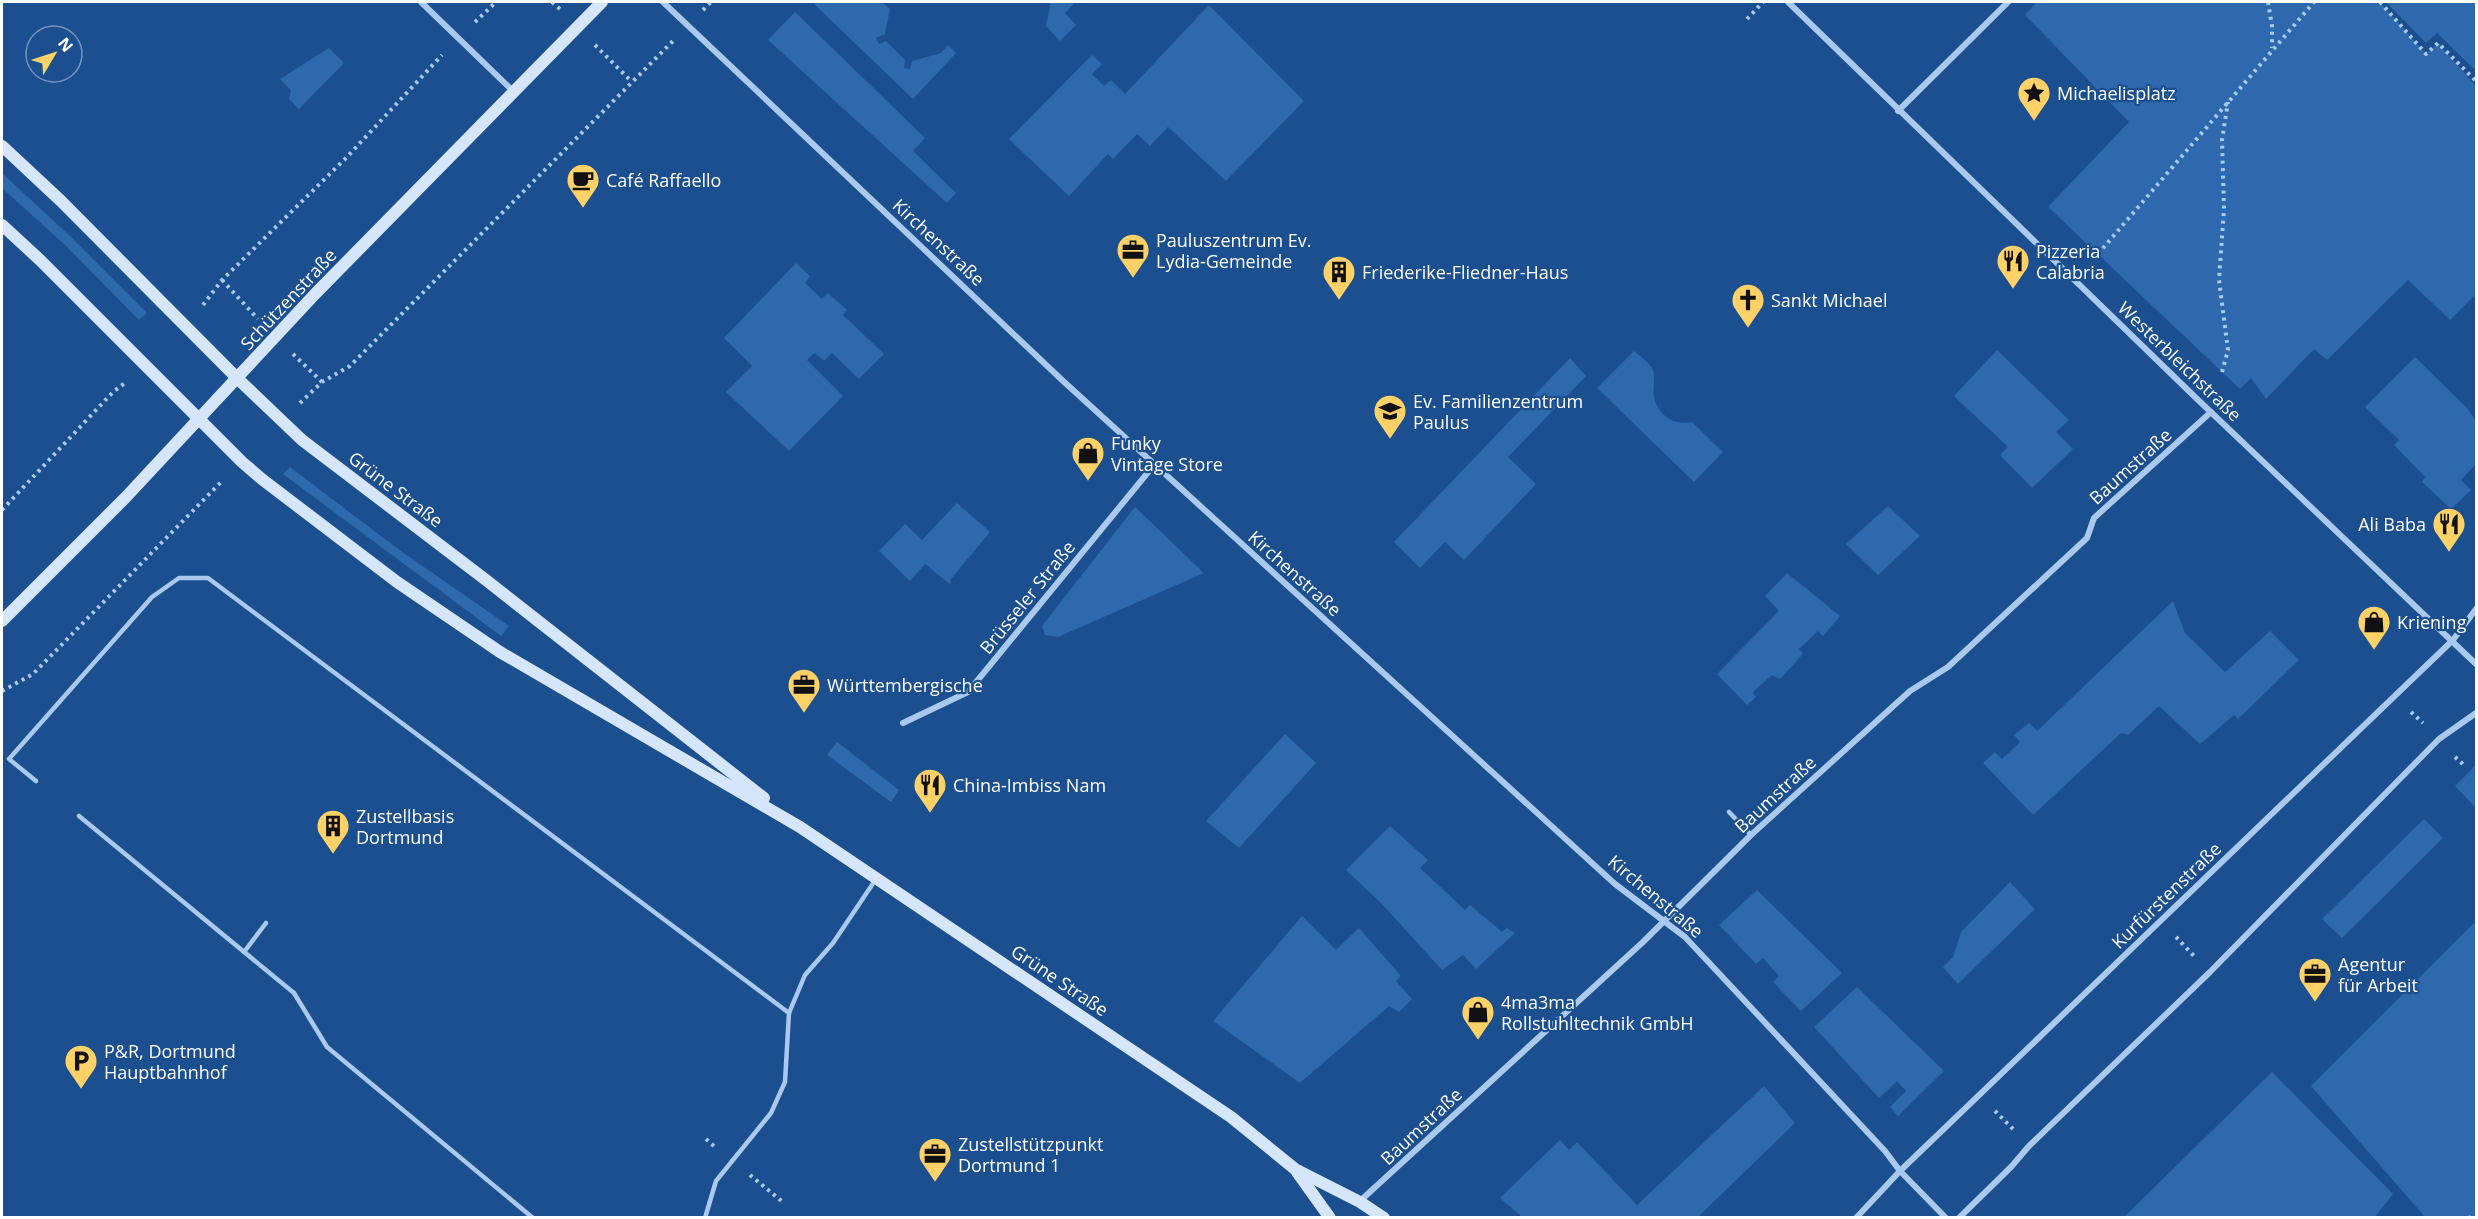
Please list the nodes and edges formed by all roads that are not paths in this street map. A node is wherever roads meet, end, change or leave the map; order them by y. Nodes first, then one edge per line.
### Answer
1 (421, 2) edge
2 (602, 2) edge
3 (663, 2) edge
4 (1788, 2) edge
5 (2008, 2) edge
6 (514, 92) junction
7 (1898, 111) junction
8 (2, 146) edge
9 (2, 225) edge
10 (238, 379) junction
11 (2211, 412) junction
12 (199, 420) junction
13 (1154, 465) junction
14 (2476, 609) edge
15 (2, 621) edge
16 (2453, 640) junction
17 (2476, 664) edge
18 (2476, 713) edge
19 (903, 723) dead end
20 (36, 781) dead end
21 (1729, 812) dead end
22 (79, 816) dead end
23 (800, 827) junction
24 (1751, 835) junction
25 (876, 879) junction
26 (1664, 922) junction
27 (266, 923) dead end
28 (244, 951) junction
29 (789, 1013) junction
30 (1295, 1169) junction
31 (1900, 1171) junction
32 (1360, 1202) junction
33 (533, 1218) edge
34 (705, 1218) edge
35 (1330, 1218) edge
36 (1384, 1218) edge
37 (1856, 1218) edge
38 (1946, 1218) edge
39 (1959, 1218) edge

1 - 6 street
2 - 6 main road, Schützenstraße
3 - 13 street, Kirchenstraße
4 - 7 street, Westerbleichstraße
5 - 7 street
6 - 10 main road, Schützenstraße
7 - 11 street, Westerbleichstraße
8 - 10 main road, Grüne Straße
9 - 12 main road, Grüne Straße
10 - 12 main road, Schützenstraße
10 - 23 main road, Grüne Straße
11 - 16 street, Westerbleichstraße
11 - 24 street, Baumstraße
12 - 15 main road, Schützenstraße
12 - 23 main road, Grüne Straße
13 - 19 street, Brüsseler Straße
13 - 26 street, Kirchenstraße
14 - 16 street, Kurfürstenstraße
16 - 17 street, Westerbleichstraße
16 - 31 street, Kurfürstenstraße
18 - 39 street
20 - 29 lane
21 - 24 lane
22 - 28 lane
23 - 25 main road, Grüne Straße
24 - 26 street, Baumstraße
25 - 29 lane
25 - 30 main road, Grüne Straße
26 - 31 street, Kirchenstraße
26 - 32 street, Baumstraße
27 - 28 lane
28 - 33 lane
29 - 34 lane
30 - 32 main road, Grüne Straße
30 - 35 main road, Grüne Straße
31 - 37 street, Kurfürstenstraße
31 - 38 street
32 - 36 main road, Grüne Straße

